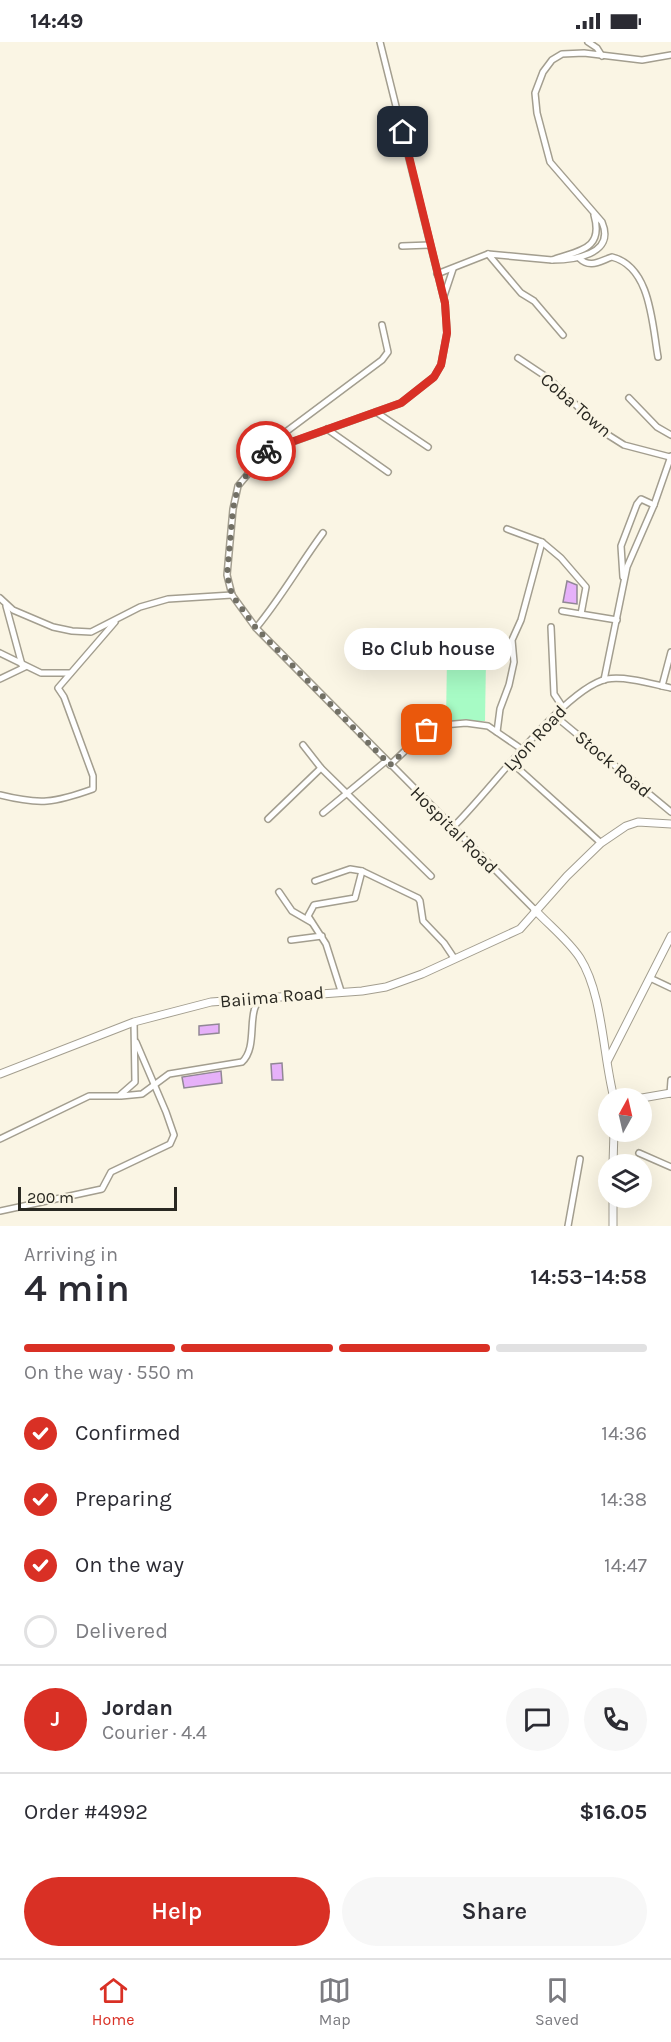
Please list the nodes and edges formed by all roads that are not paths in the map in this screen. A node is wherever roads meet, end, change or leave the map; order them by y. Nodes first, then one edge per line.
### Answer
1 (381, 42) edge
2 (588, 42) edge
3 (671, 55) edge
4 (602, 56) junction
5 (594, 215) junction
6 (430, 245) junction
7 (402, 246) dead end
8 (488, 254) junction
9 (579, 258) junction
10 (552, 260) junction
11 (453, 269) junction
12 (437, 273) junction
13 (443, 297) junction
14 (382, 325) dead end
15 (563, 335) dead end
16 (658, 357) dead end
17 (518, 358) dead end
18 (629, 398) dead end
19 (376, 412) junction
20 (327, 429) junction
21 (671, 435) edge
22 (428, 447) dead end
23 (267, 451) junction
24 (671, 457) edge
25 (388, 472) dead end
26 (654, 505) junction
27 (507, 529) dead end
28 (323, 533) dead end
29 (542, 542) junction
30 (623, 585) junction
31 (232, 595) junction
32 (0, 598) edge
33 (6, 606) junction
34 (562, 611) dead end
35 (581, 614) junction
36 (617, 620) junction
37 (115, 622) junction
38 (551, 627) dead end
39 (256, 628) junction
40 (450, 636) dead end
41 (512, 652) junction
42 (671, 652) edge
43 (0, 653) edge
44 (24, 666) junction
45 (70, 673) junction
46 (0, 679) edge
47 (604, 680) junction
48 (662, 686) junction
49 (671, 688) edge
50 (562, 706) junction
51 (555, 716) junction
52 (496, 732) junction
53 (303, 745) dead end
54 (523, 750) junction
55 (388, 763) junction
56 (512, 763) junction
57 (321, 768) junction
58 (347, 793) junction
59 (0, 795) edge
60 (671, 812) edge
61 (323, 813) dead end
62 (268, 819) dead end
63 (671, 824) edge
64 (452, 828) junction
65 (601, 843) junction
66 (362, 871) junction
67 (430, 876) dead end
68 (315, 881) dead end
69 (279, 892) dead end
70 (535, 910) junction
71 (312, 923) junction
72 (322, 936) junction
73 (671, 936) edge
74 (291, 940) dead end
75 (454, 958) junction
76 (650, 978) junction
77 (671, 988) edge
78 (341, 991) junction
79 (260, 997) junction
80 (134, 1022) junction
81 (136, 1041) junction
82 (608, 1060) junction
83 (0, 1074) edge
84 (671, 1080) edge
85 (154, 1087) junction
86 (612, 1088) edge
87 (670, 1093) edge
88 (119, 1096) junction
89 (652, 1096) edge
90 (0, 1138) edge
91 (639, 1153) dead end
92 (580, 1159) dead end
93 (671, 1167) edge
94 (613, 1208) edge
95 (0, 1211) edge
96 (568, 1226) edge
97 (613, 1226) edge

1 - 6 street
2 - 4 street
3 - 4 street
4 - 5 street
5 - 9 street
5 - 10 street
6 - 7 street
6 - 12 street
8 - 10 street
8 - 11 street
8 - 15 street
9 - 10 street
9 - 16 street
11 - 12 street
11 - 13 street
12 - 13 street
13 - 19 street
14 - 23 street
17 - 24 street, Coba Town
18 - 21 street
19 - 20 street
19 - 22 street
20 - 23 street
20 - 25 street
23 - 31 street
24 - 26 street
26 - 30 street
26 - 30 street
27 - 29 street
28 - 39 street
29 - 35 street
29 - 41 street
30 - 36 street
31 - 37 street
31 - 39 street, Hospital Road
32 - 33 street
33 - 37 street
33 - 44 street
34 - 35 street
35 - 36 street
36 - 47 street
37 - 45 street
38 - 50 street
39 - 55 street, Hospital Road
40 - 41 street
41 - 52 street
42 - 48 street
43 - 44 street
44 - 45 street
44 - 46 street
45 - 59 street
47 - 48 street
47 - 50 street, Lyon Road
48 - 49 street
50 - 51 street, Lyon Road
51 - 54 street, Lyon Road
51 - 60 street, Stock Road
52 - 54 street
52 - 55 street
53 - 57 street
54 - 56 street, Lyon Road
55 - 58 street
55 - 64 street, Hospital Road
56 - 64 street, Lyon Road
56 - 65 street
57 - 58 street
57 - 62 street
58 - 61 street
58 - 67 street
63 - 65 street, Baiima Road
64 - 70 street, Hospital Road
65 - 70 street, Baiima Road
66 - 68 street
66 - 71 street
66 - 75 street
69 - 71 street
70 - 75 street, Baiima Road
70 - 82 street, Hospital Road
71 - 72 street
72 - 74 street
72 - 78 street
73 - 76 street
75 - 78 street, Baiima Road
76 - 77 street
76 - 82 street
78 - 79 street, Baiima Road
79 - 80 street, Baiima Road
79 - 85 street
80 - 81 street
80 - 83 street, Baiima Road
81 - 85 street
81 - 88 street
82 - 86 street, Hospital Road
84 - 87 street
85 - 88 street
85 - 95 street
87 - 89 street
88 - 90 street
91 - 93 street
92 - 96 street
94 - 97 street

